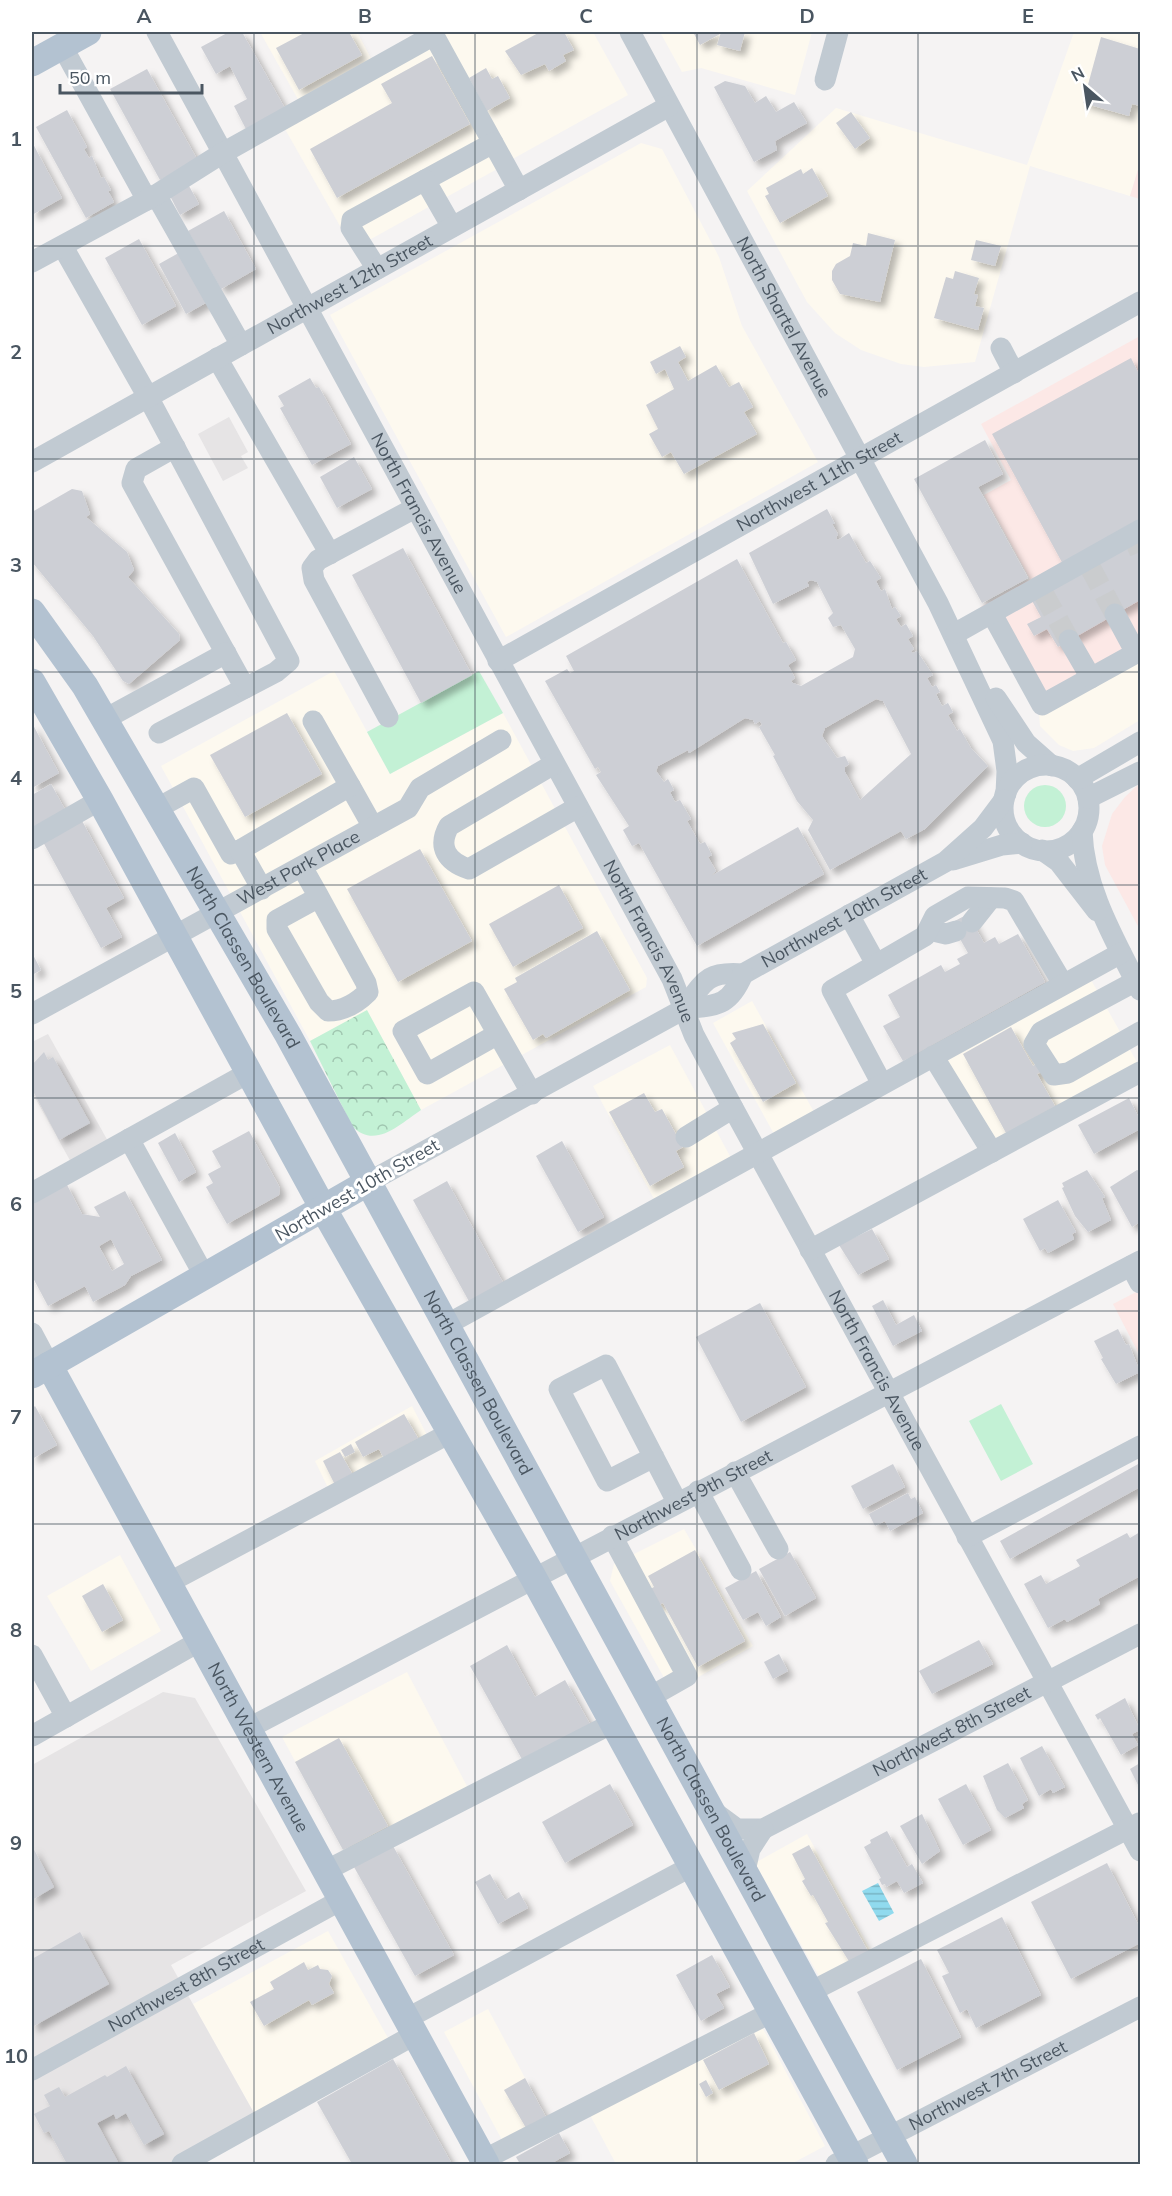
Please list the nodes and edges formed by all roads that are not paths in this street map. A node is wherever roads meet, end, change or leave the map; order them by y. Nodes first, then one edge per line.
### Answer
1 (88, 32) edge
2 (157, 32) edge
3 (630, 32) edge
4 (838, 32) edge
5 (433, 33) edge
6 (62, 46) junction
7 (32, 63) edge
8 (825, 80) dead end
9 (669, 106) junction
10 (493, 143) junction
11 (221, 154) junction
12 (425, 180) junction
13 (519, 190) junction
14 (151, 197) junction
15 (452, 227) junction
16 (63, 246) junction
17 (32, 262) edge
18 (377, 269) junction
19 (1140, 302) edge
20 (306, 309) junction
21 (241, 345) junction
22 (1001, 348) dead end
23 (217, 358) junction
24 (1014, 373) junction
25 (148, 397) junction
26 (175, 447) junction
27 (860, 458) junction
28 (32, 462) edge
29 (415, 508) junction
30 (1136, 536) edge
31 (330, 554) junction
32 (938, 603) junction
33 (32, 612) edge
34 (992, 614) junction
35 (1115, 614) tunnel mouth
36 (956, 633) junction
37 (1069, 640) tunnel mouth
38 (226, 653) junction
39 (498, 661) junction
40 (1091, 678) junction
41 (32, 682) edge
42 (245, 688) junction
43 (388, 717) dead end
44 (105, 719) junction
45 (313, 721) dead end
46 (159, 733) dead end
47 (501, 740) dead end
48 (1140, 742) edge
49 (554, 764) junction
50 (1052, 766) junction
51 (1140, 772) edge
52 (1077, 779) junction
53 (350, 786) junction
54 (1005, 797) junction
55 (1088, 798) junction
56 (100, 800) junction
57 (578, 807) junction
58 (156, 809) junction
59 (374, 827) junction
60 (1082, 831) junction
61 (32, 839) edge
62 (1022, 843) junction
63 (240, 849) junction
64 (1042, 850) junction
65 (945, 862) junction
66 (302, 867) junction
67 (262, 889) junction
68 (319, 897) junction
69 (991, 898) junction
70 (217, 914) junction
71 (849, 915) junction
72 (1103, 918) junction
73 (929, 930) junction
74 (174, 936) junction
75 (1121, 952) junction
76 (876, 964) junction
77 (1063, 984) junction
78 (1138, 985) edge
79 (684, 1009) junction
80 (32, 1014) edge
81 (1140, 1032) edge
82 (498, 1034) dead end
83 (933, 1056) junction
84 (1140, 1072) edge
85 (248, 1073) junction
86 (882, 1084) junction
87 (532, 1094) junction
88 (733, 1108) junction
89 (686, 1137) dead end
90 (129, 1139) junction
91 (992, 1152) junction
92 (758, 1153) junction
93 (368, 1183) junction
94 (32, 1193) edge
95 (324, 1210) junction
96 (810, 1250) junction
97 (1137, 1270) edge
98 (205, 1277) junction
99 (446, 1325) junction
100 (32, 1333) edge
101 (40, 1370) edge
102 (887, 1393) junction
103 (450, 1433) junction
104 (1140, 1446) edge
105 (654, 1457) junction
106 (735, 1472) junction
107 (698, 1491) junction
108 (677, 1502) junction
109 (612, 1536) junction
110 (967, 1537) junction
111 (778, 1549) dead end
112 (572, 1557) junction
113 (741, 1570) dead end
114 (533, 1577) junction
115 (168, 1583) junction
116 (1140, 1634) edge
117 (200, 1641) junction
118 (32, 1655) edge
119 (1048, 1682) junction
120 (650, 1697) junction
121 (66, 1717) junction
122 (613, 1723) junction
123 (247, 1729) junction
124 (32, 1736) edge
125 (712, 1810) junction
126 (1134, 1825) edge
127 (763, 1829) junction
128 (1140, 1851) edge
129 (692, 1866) junction
130 (325, 1871) junction
131 (745, 1871) junction
132 (340, 1900) junction
133 (812, 1991) junction
134 (1140, 2007) edge
135 (772, 2012) junction
136 (410, 2027) junction
137 (32, 2070) edge
138 (889, 2137) junction
139 (484, 2162) edge
140 (847, 2162) edge
141 (182, 2164) edge
142 (904, 2164) edge

1 - 6 main road
2 - 11 street, North Francis Avenue
3 - 9 street, North Shartel Avenue
4 - 8 street
5 - 10 street
5 - 11 street
6 - 7 main road
6 - 14 street
9 - 13 street, Northwest 12th Street
9 - 27 street, North Shartel Avenue
10 - 12 street
10 - 13 street
11 - 14 street
11 - 20 street, North Francis Avenue
12 - 15 street
12 - 18 street
13 - 15 street, Northwest 12th Street
14 - 16 street
14 - 21 street
15 - 18 street, Northwest 12th Street
16 - 17 street
16 - 25 street
18 - 20 street, Northwest 12th Street
19 - 24 street, Northwest 11th Street
20 - 21 street, Northwest 12th Street
20 - 29 street, North Francis Avenue
21 - 23 street, Northwest 12th Street
22 - 24 street
23 - 25 street, Northwest 12th Street
23 - 31 street
24 - 27 street, Northwest 11th Street
25 - 26 street
25 - 28 street, Northwest 12th Street
26 - 38 street
26 - 42 street
27 - 32 street, North Shartel Avenue
27 - 39 street, Northwest 11th Street
29 - 31 street
29 - 39 street, North Francis Avenue
30 - 34 street
31 - 43 street
32 - 36 street, North Shartel Avenue
32 - 54 street, North Shartel Avenue
33 - 44 main road, North Classen Boulevard
34 - 36 street
34 - 40 street
35 - 40 street
36 - 50 street, North Shartel Avenue
37 - 40 street
38 - 42 street
38 - 44 street
39 - 49 street, North Francis Avenue
41 - 56 main road
42 - 46 street
44 - 58 main road, North Classen Boulevard
45 - 53 street
47 - 59 street, West Park Place
48 - 52 street
49 - 57 street, North Francis Avenue
49 - 57 street
50 - 52 street
50 - 54 street
51 - 55 street
52 - 55 street
53 - 59 street
53 - 63 street
54 - 62 street
54 - 65 street, Northwest 10th Street
55 - 60 street
56 - 61 street
56 - 74 main road
57 - 79 street, North Francis Avenue
58 - 63 street
58 - 70 main road, North Classen Boulevard
59 - 66 street, West Park Place
60 - 64 street
60 - 72 street
62 - 64 street
62 - 65 street, Northwest 10th Street
63 - 67 street
64 - 72 street
65 - 71 street, Northwest 10th Street
66 - 67 street, West Park Place
66 - 68 street
67 - 70 street, West Park Place
68 - 68 street
69 - 73 street
69 - 73 street
69 - 77 street
70 - 74 street, West Park Place
70 - 93 main road, North Classen Boulevard
71 - 76 street
71 - 79 street, Northwest 10th Street
72 - 75 street
73 - 76 street
74 - 80 street, West Park Place
74 - 85 main road
75 - 77 street
75 - 78 street
76 - 86 street
77 - 83 street
78 - 81 street
79 - 87 street, Northwest 10th Street
79 - 88 street, North Francis Avenue
82 - 87 street
83 - 86 street
83 - 91 street
84 - 91 street
85 - 90 street
85 - 95 main road
86 - 92 street
87 - 93 street, Northwest 10th Street
88 - 89 street
88 - 92 street, North Francis Avenue
90 - 94 street
90 - 98 street
91 - 96 street
92 - 96 street, North Francis Avenue
92 - 99 street
93 - 95 main road, Northwest 10th Street
93 - 99 main road, North Classen Boulevard
95 - 98 main road, Northwest 10th Street
95 - 103 main road
96 - 102 street, North Francis Avenue
97 - 102 street, Northwest 9th Street
98 - 101 main road, Northwest 10th Street
99 - 112 main road, North Classen Boulevard
100 - 101 street, North Western Avenue
101 - 115 main road, North Western Avenue
102 - 106 street, Northwest 9th Street
102 - 110 street, North Francis Avenue
103 - 114 main road
103 - 115 street
104 - 110 street
105 - 105 street
105 - 108 street
106 - 107 street, Northwest 9th Street
106 - 111 street
107 - 108 street, Northwest 9th Street
107 - 113 street
108 - 109 street, Northwest 9th Street
109 - 112 street, Northwest 9th Street
109 - 120 street
110 - 119 street, North Francis Avenue
112 - 114 street, Northwest 9th Street
112 - 120 main road, North Classen Boulevard
114 - 122 main road
114 - 123 street, Northwest 9th Street
115 - 117 main road, North Western Avenue
116 - 119 street, Northwest 8th Street
117 - 121 street
117 - 123 main road, North Western Avenue
118 - 121 street
119 - 126 street, North Francis Avenue
119 - 127 street, Northwest 8th Street
120 - 125 main road, North Classen Boulevard
121 - 124 street
122 - 129 main road
122 - 130 street
123 - 130 main road, North Western Avenue
125 - 127 street
125 - 131 main road, North Classen Boulevard
126 - 128 street, North Francis Avenue
126 - 133 street
127 - 131 street
129 - 135 main road
129 - 136 street
130 - 132 main road, North Western Avenue
131 - 133 main road, North Classen Boulevard
132 - 136 main road, North Western Avenue
132 - 137 street, Northwest 8th Street
133 - 138 main road, North Classen Boulevard
134 - 138 street, Northwest 7th Street
135 - 139 street
135 - 140 main road
136 - 139 main road, North Western Avenue
136 - 141 street
138 - 140 street, Northwest 7th Street
138 - 142 main road, North Classen Boulevard

